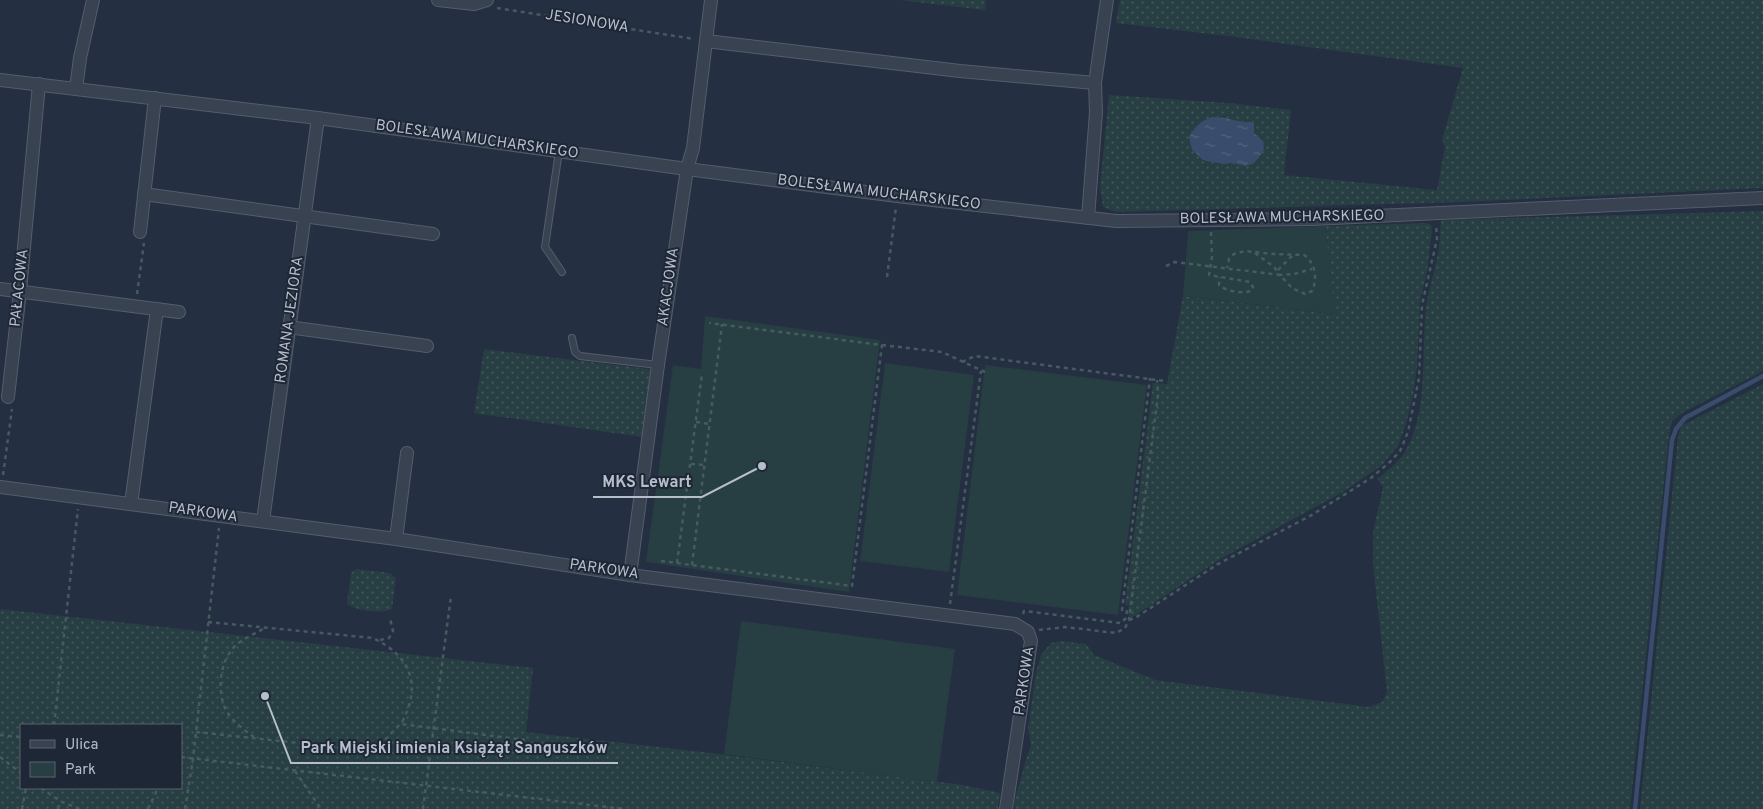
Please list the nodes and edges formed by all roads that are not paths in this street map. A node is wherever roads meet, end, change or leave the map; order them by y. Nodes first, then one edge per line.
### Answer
1 (92, 0) edge
2 (438, 0) edge
3 (487, 0) edge
4 (711, 0) edge
5 (1107, 0) edge
6 (706, 41) junction
7 (0, 80) edge
8 (1095, 83) junction
9 (39, 84) junction
10 (76, 89) junction
11 (155, 98) junction
12 (318, 118) junction
13 (559, 151) junction
14 (687, 169) junction
15 (144, 194) junction
16 (1763, 198) edge
17 (304, 215) junction
18 (1088, 218) junction
19 (140, 232) road end
20 (433, 234) dead end
21 (562, 272) dead end
22 (0, 289) edge
23 (20, 291) junction
24 (157, 309) junction
25 (179, 312) dead end
26 (288, 327) junction
27 (572, 338) dead end
28 (427, 346) dead end
29 (658, 365) junction
30 (8, 397) road end
31 (407, 454) dead end
32 (1, 487) edge
33 (131, 504) junction
34 (263, 521) junction
35 (396, 539) junction
36 (630, 574) junction
37 (1006, 809) edge

1 - 10 street
2 - 3 street
4 - 6 street, AKACJOWA
5 - 8 street
6 - 8 street
6 - 14 street, AKACJOWA
7 - 9 street, BOLESŁAWA MUCHARSKIEGO
8 - 18 street
9 - 10 street, BOLESŁAWA MUCHARSKIEGO
9 - 23 street, PAŁACOWA
10 - 11 street, BOLESŁAWA MUCHARSKIEGO
11 - 12 street, BOLESŁAWA MUCHARSKIEGO
11 - 15 street
12 - 13 street, BOLESŁAWA MUCHARSKIEGO
12 - 17 street, ROMANA JEZIORA
13 - 14 street, BOLESŁAWA MUCHARSKIEGO
13 - 21 lane
14 - 18 street, BOLESŁAWA MUCHARSKIEGO
14 - 29 street, AKACJOWA
15 - 17 street
15 - 19 street
16 - 18 street, BOLESŁAWA MUCHARSKIEGO
17 - 20 street
17 - 26 street, ROMANA JEZIORA
22 - 23 street
23 - 24 street
23 - 30 street, PAŁACOWA
24 - 25 street
24 - 33 street
26 - 28 street
26 - 34 street, ROMANA JEZIORA
27 - 29 lane
29 - 36 street, AKACJOWA
31 - 35 street
32 - 33 street, PARKOWA
33 - 34 street, PARKOWA
34 - 35 street, PARKOWA
35 - 36 street, PARKOWA
36 - 37 street, PARKOWA

